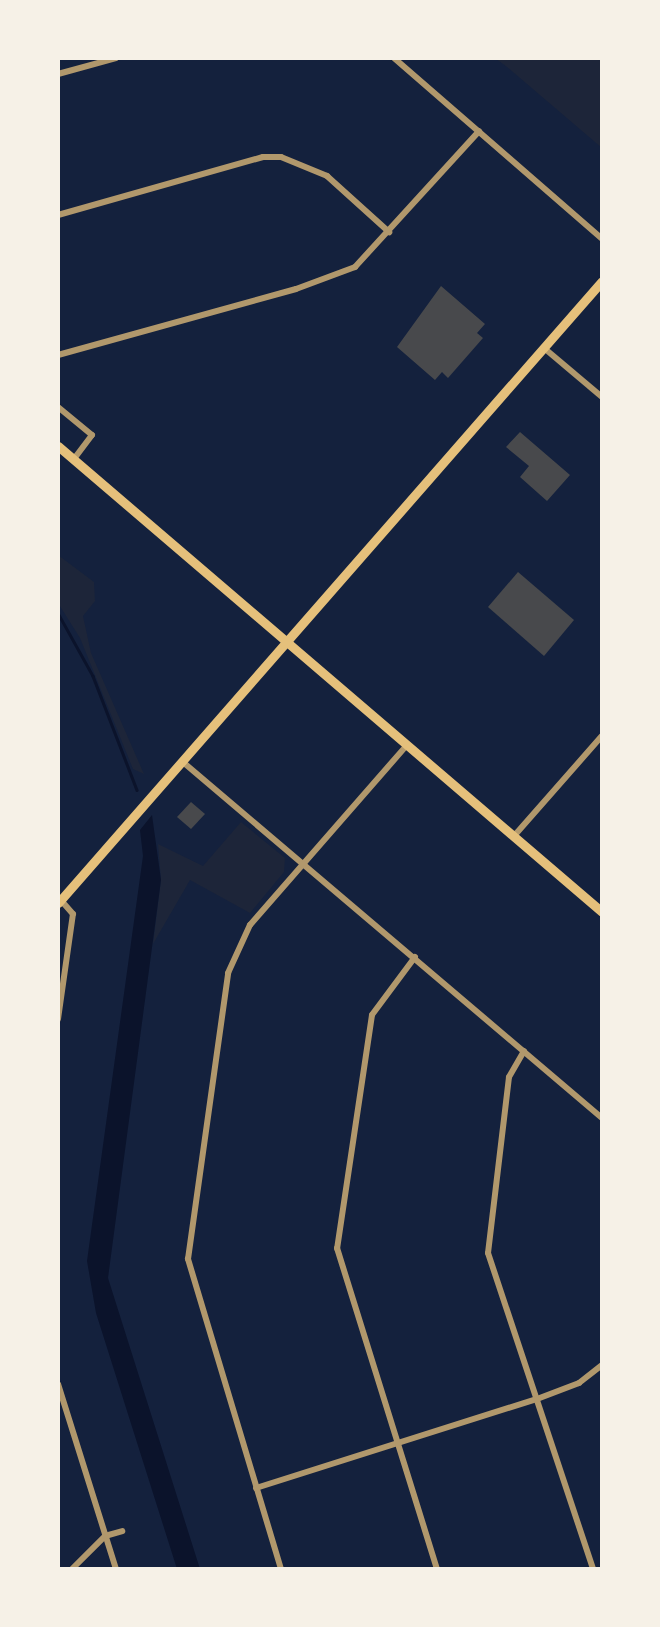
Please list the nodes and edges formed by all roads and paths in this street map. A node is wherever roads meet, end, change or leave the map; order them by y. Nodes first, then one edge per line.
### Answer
1 (116, 58) edge
2 (394, 58) edge
3 (58, 74) edge
4 (480, 131) junction
5 (58, 215) edge
6 (389, 232) junction
7 (602, 239) edge
8 (602, 281) edge
9 (544, 348) junction
10 (58, 355) edge
11 (602, 397) edge
12 (58, 407) edge
13 (58, 446) edge
14 (73, 460) junction
15 (288, 644) junction
16 (602, 736) edge
17 (407, 745) junction
18 (184, 763) junction
19 (514, 836) junction
20 (303, 864) junction
21 (59, 901) edge
22 (602, 912) edge
23 (415, 957) junction
24 (58, 1019) edge
25 (524, 1051) junction
26 (602, 1118) edge
27 (602, 1365) edge
28 (58, 1384) edge
29 (537, 1399) junction
30 (396, 1444) junction
31 (256, 1488) junction
32 (122, 1531) dead end
33 (105, 1536) junction
34 (72, 1569) edge
35 (116, 1569) edge
36 (281, 1569) edge
37 (437, 1569) edge
38 (593, 1569) edge

1 - 3 street
2 - 4 street
4 - 6 street
4 - 7 street
5 - 6 street
6 - 10 street
8 - 9 main road
9 - 11 street
9 - 15 main road
12 - 14 street
13 - 14 main road
14 - 15 main road
15 - 17 main road
15 - 18 main road
16 - 19 street
17 - 19 main road
17 - 20 street
18 - 20 street
18 - 21 main road
19 - 22 main road
20 - 23 street
20 - 31 street
21 - 24 street
23 - 25 street
23 - 30 street
25 - 26 street
25 - 29 street
27 - 29 street
28 - 33 street
29 - 30 street
29 - 38 street
30 - 31 street
30 - 37 street
31 - 36 street
32 - 33 street
33 - 34 street
33 - 35 street

